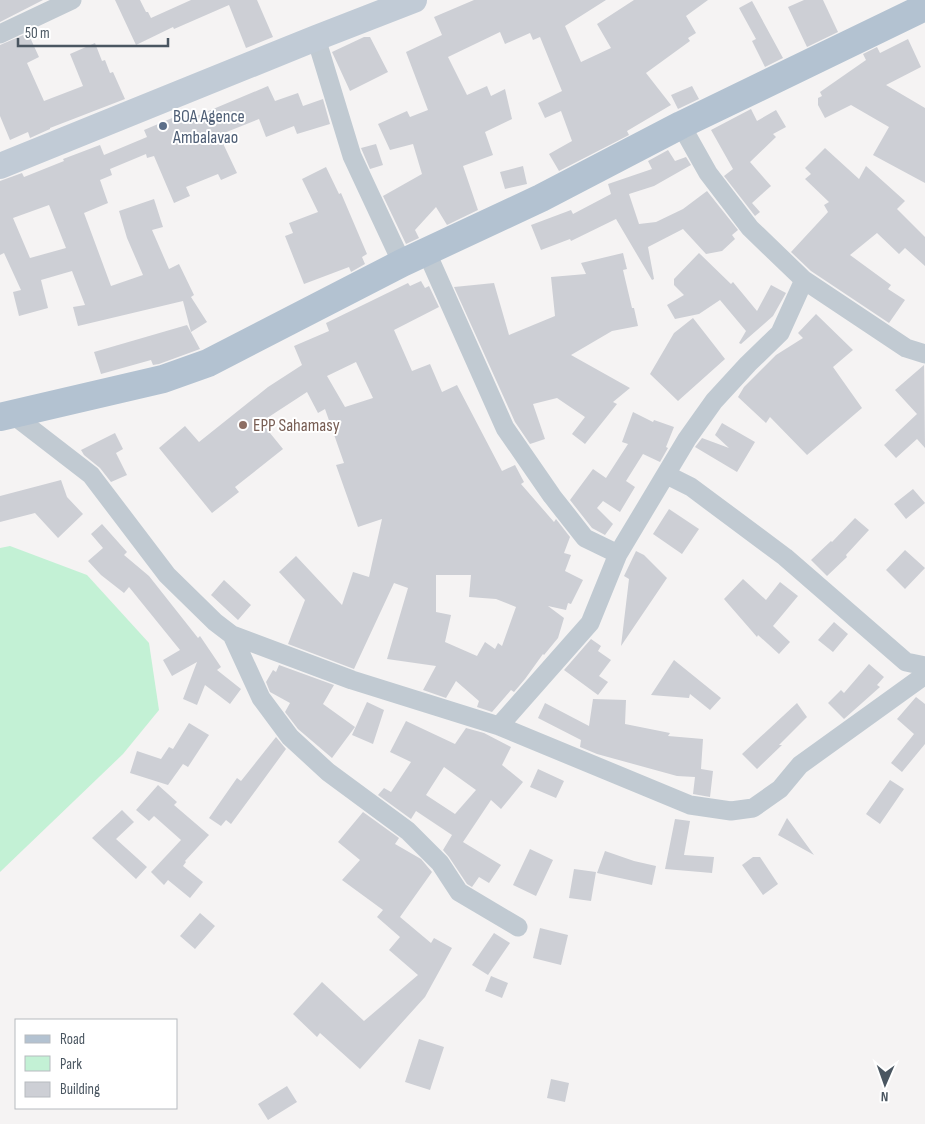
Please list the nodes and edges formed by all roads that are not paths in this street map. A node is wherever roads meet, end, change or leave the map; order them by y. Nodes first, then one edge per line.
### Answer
1 (72, 0) edge
2 (414, 0) edge
3 (925, 7) edge
4 (0, 34) edge
5 (316, 38) junction
6 (681, 125) junction
7 (0, 166) edge
8 (414, 258) junction
9 (804, 280) junction
10 (925, 354) edge
11 (6, 416) edge
12 (666, 475) junction
13 (618, 554) junction
14 (232, 635) junction
15 (925, 666) edge
16 (925, 675) edge
17 (499, 726) junction
18 (518, 927) dead end

1 - 4 street
2 - 5 street
3 - 6 main road
5 - 7 street
5 - 8 street
6 - 8 main road
6 - 9 street
8 - 11 main road
8 - 13 street
9 - 10 street
9 - 12 street
11 - 14 street
12 - 13 street
12 - 15 street
13 - 17 street
14 - 17 street
14 - 18 street
16 - 17 street

